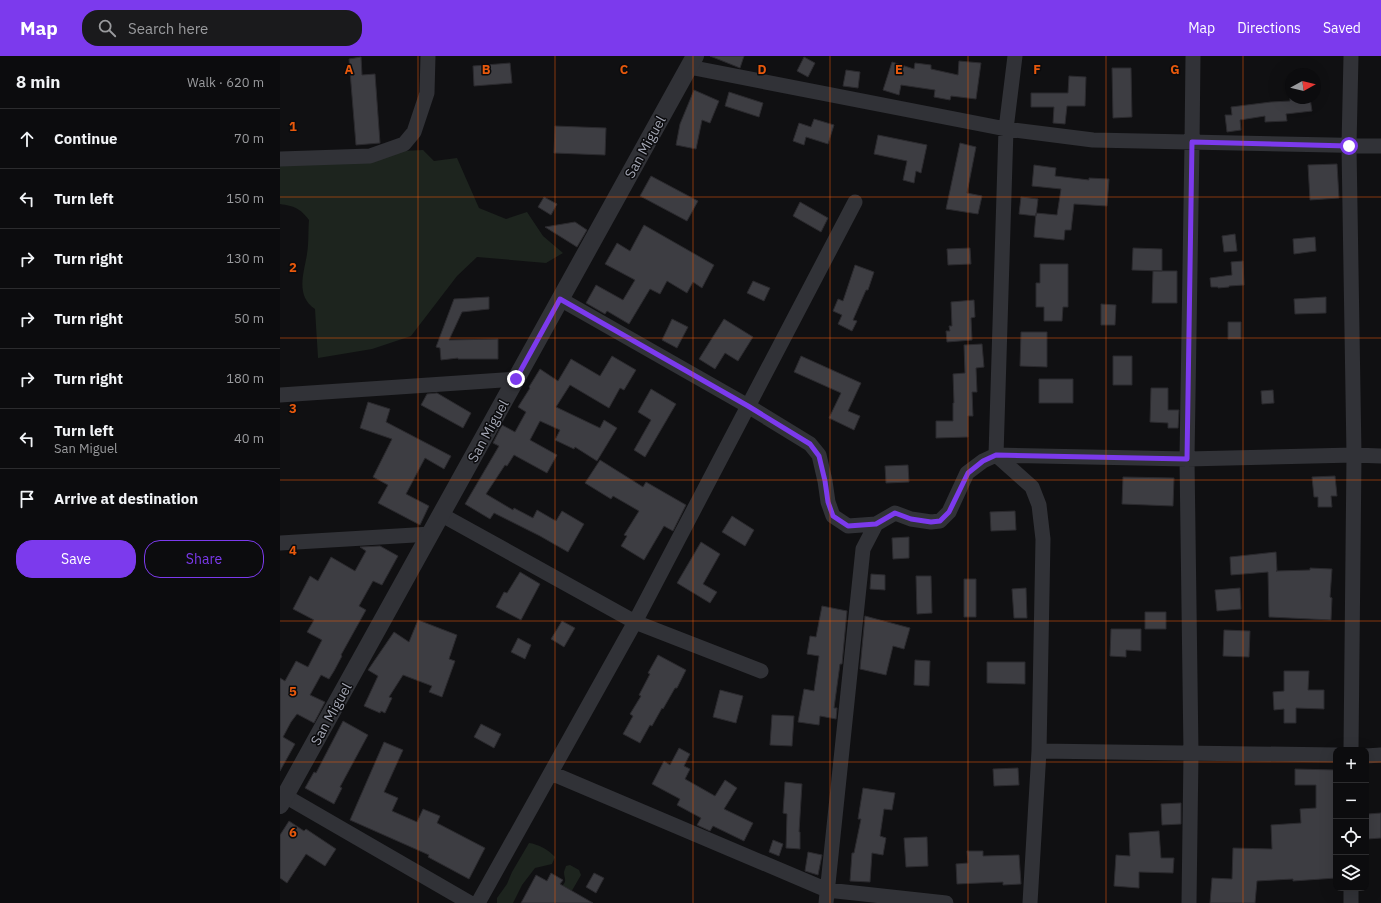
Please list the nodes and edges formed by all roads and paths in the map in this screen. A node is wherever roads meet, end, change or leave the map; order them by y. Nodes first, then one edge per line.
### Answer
1 (428, 56) edge
2 (1015, 56) edge
3 (1192, 56) edge
4 (1351, 56) edge
5 (692, 61) edge
6 (1006, 129) junction
7 (1192, 142) junction
8 (1349, 146) junction
9 (1381, 146) edge
10 (280, 159) edge
11 (855, 202) dead end
12 (560, 299) junction
13 (516, 379) junction
14 (280, 395) edge
15 (748, 406) junction
16 (996, 455) junction
17 (1354, 455) junction
18 (1381, 456) edge
19 (1187, 459) junction
20 (442, 515) junction
21 (876, 524) junction
22 (431, 534) junction
23 (280, 543) edge
24 (635, 622) junction
25 (761, 670) dead end
26 (1351, 747) edge
27 (1039, 752) junction
28 (1191, 753) junction
29 (1333, 755) edge
30 (1369, 756) edge
31 (1381, 756) edge
32 (551, 774) junction
33 (283, 800) edge
34 (1351, 891) edge
35 (827, 896) edge
36 (470, 903) edge
37 (478, 903) edge
38 (946, 903) edge
39 (1030, 903) edge
40 (1189, 903) edge
41 (1351, 903) edge

1 - 10 street
2 - 6 street
3 - 7 street
4 - 8 street
5 - 6 street
5 - 12 street, San Miguel
6 - 7 street
6 - 16 street
7 - 8 street
7 - 19 street
8 - 9 street
8 - 17 street
11 - 15 street
12 - 13 street, San Miguel
12 - 15 street
13 - 14 street
13 - 20 street, San Miguel
15 - 21 street
15 - 24 street
16 - 19 street
16 - 21 street
16 - 27 street
17 - 18 street
17 - 19 street
17 - 26 street
19 - 28 street
20 - 22 street, San Miguel
20 - 24 street
21 - 35 street
22 - 23 street
22 - 33 street, San Miguel
24 - 25 street
24 - 32 street
27 - 28 street
27 - 39 street
28 - 29 street
28 - 40 street
30 - 31 street
32 - 35 street
32 - 37 street
33 - 36 street
34 - 41 street
35 - 38 street

